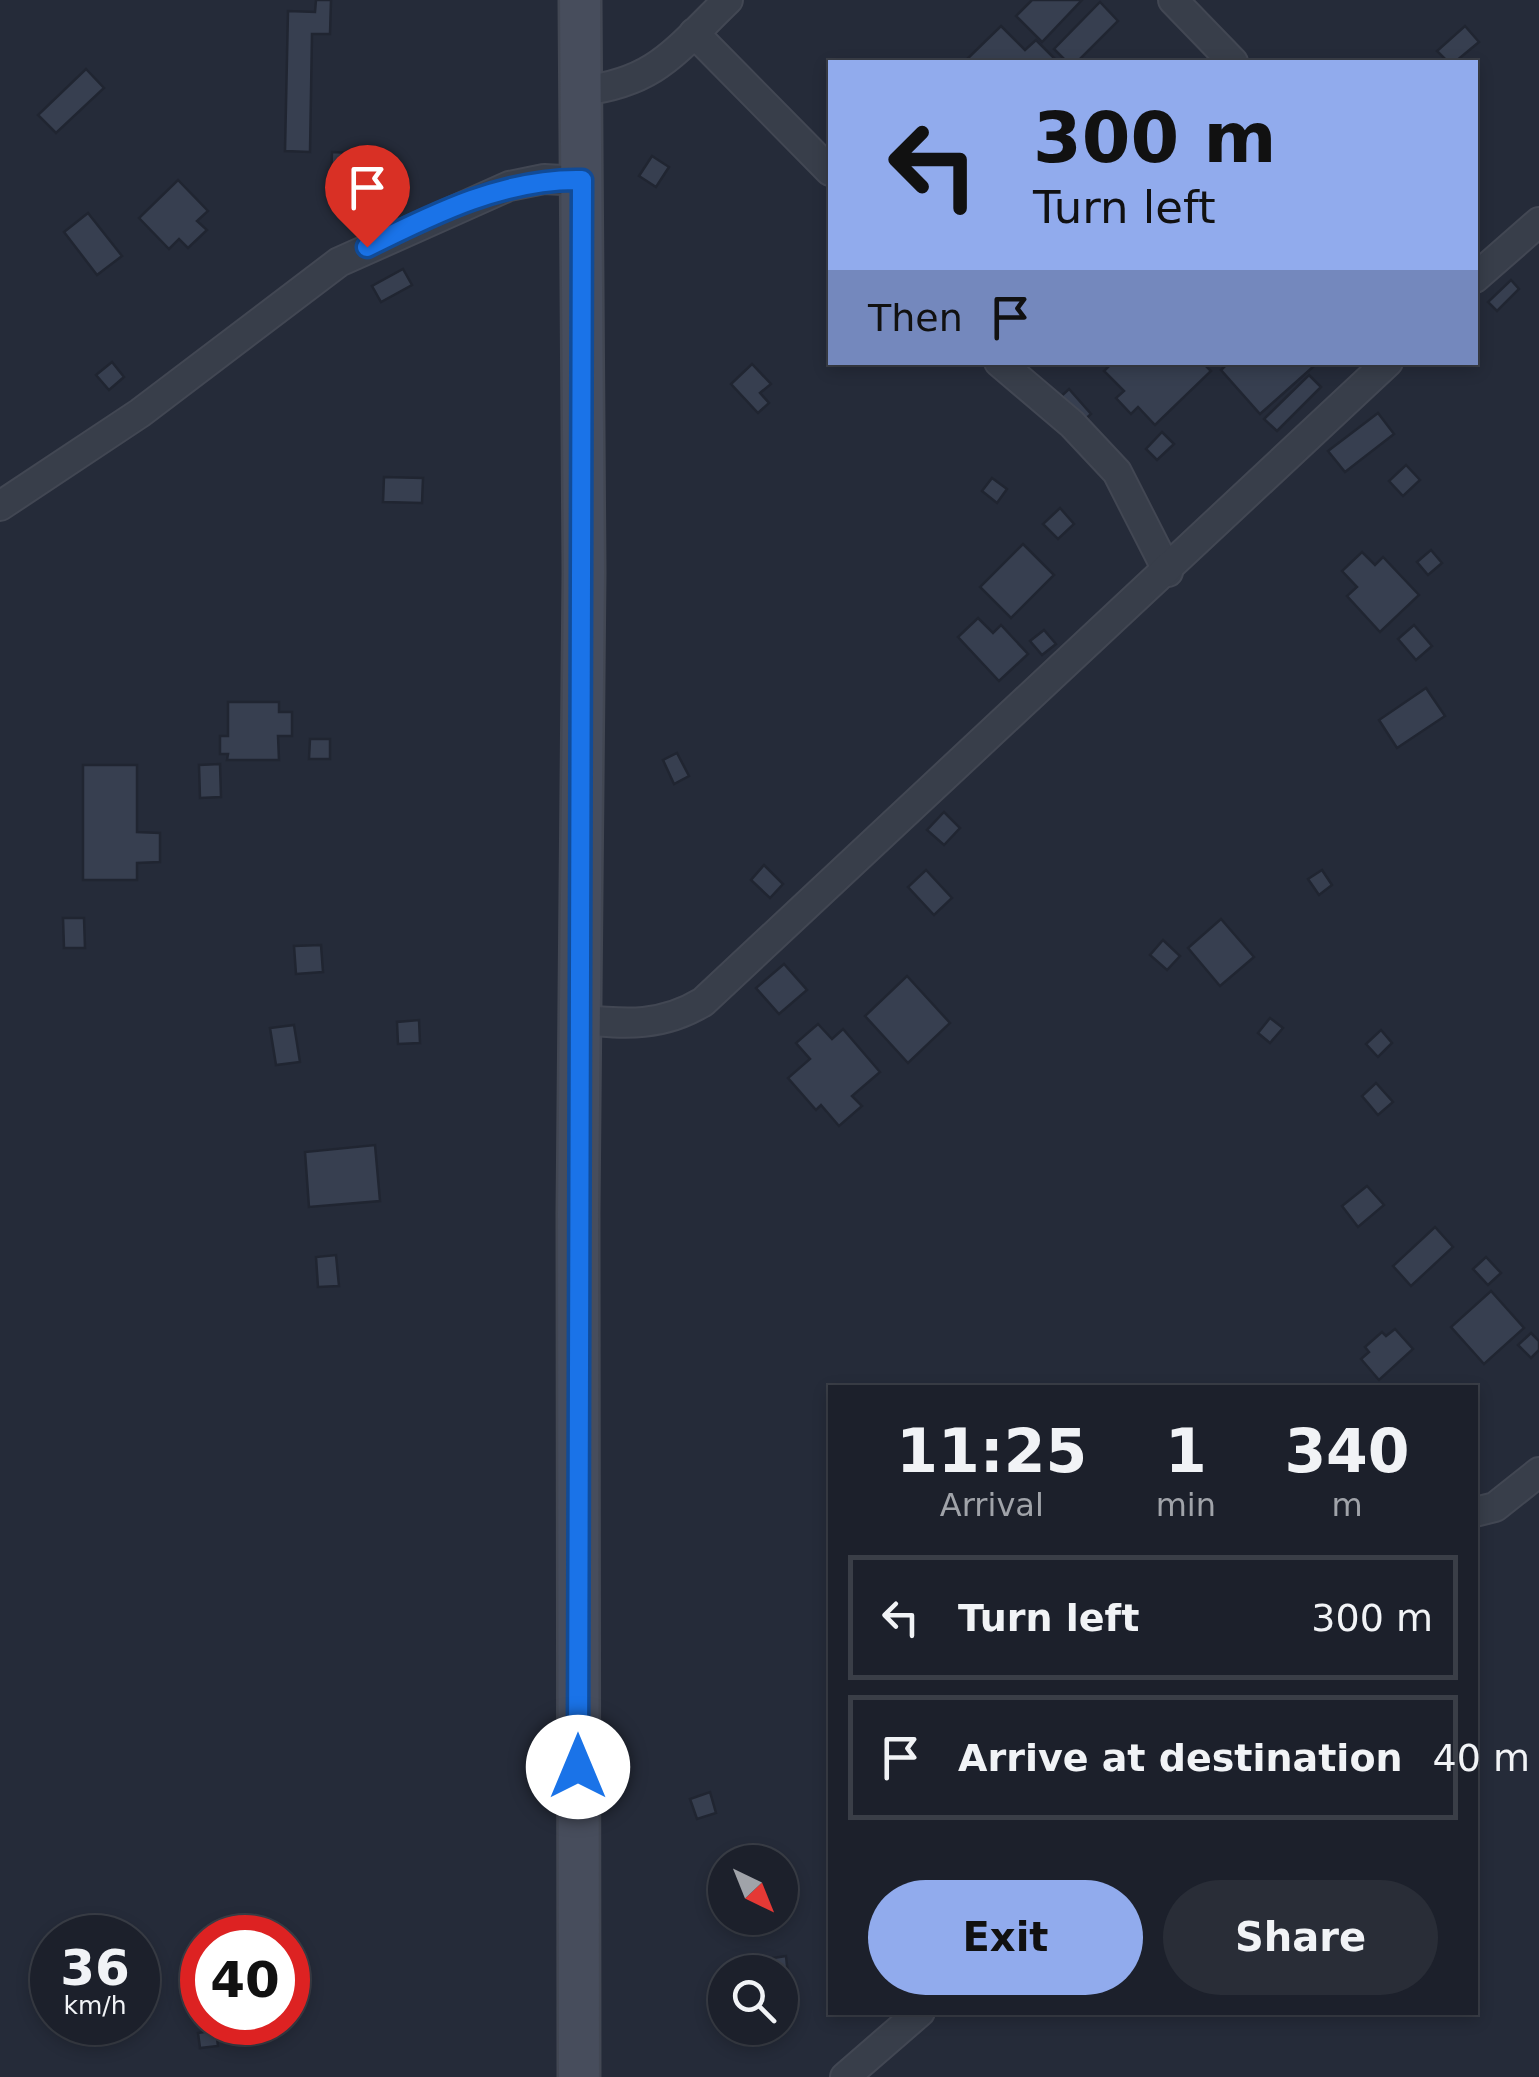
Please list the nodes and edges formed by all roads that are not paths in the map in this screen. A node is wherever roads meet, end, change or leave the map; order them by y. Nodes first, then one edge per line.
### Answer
1 (580, 0) edge
2 (728, 0) edge
3 (1173, 0) edge
4 (694, 33) junction
5 (1231, 60) edge
6 (582, 91) junction
7 (828, 169) edge
8 (582, 180) junction
9 (1539, 222) edge
10 (1478, 275) edge
11 (1003, 365) edge
12 (1385, 365) edge
13 (0, 506) edge
14 (1168, 572) junction
15 (580, 1020) junction
16 (1539, 1472) edge
17 (1478, 1511) edge
18 (917, 2015) edge
19 (578, 2077) edge
20 (845, 2077) edge

1 - 6 street
2 - 4 street
3 - 5 street
4 - 6 street
4 - 7 street
6 - 8 street
8 - 13 street
8 - 15 street
9 - 10 street
11 - 14 street
12 - 14 street
14 - 15 street
15 - 19 street
16 - 17 street
18 - 20 street

